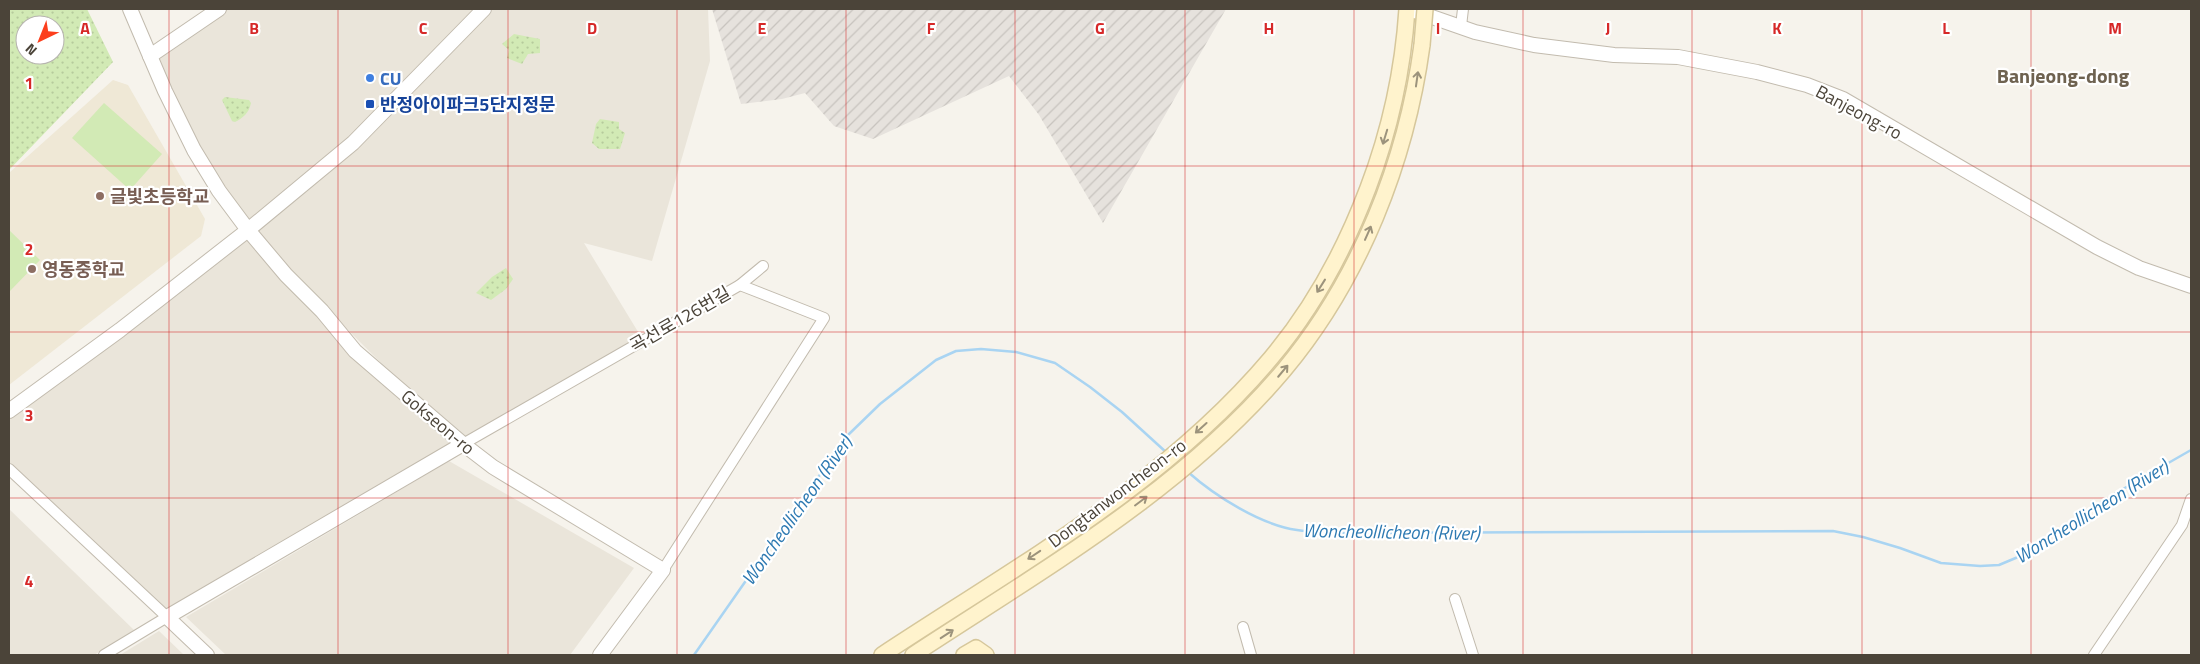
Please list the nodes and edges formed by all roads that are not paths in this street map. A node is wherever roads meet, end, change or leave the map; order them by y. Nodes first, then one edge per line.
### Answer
1 (130, 9) edge
2 (219, 9) edge
3 (484, 9) edge
4 (1408, 9) edge
5 (1425, 9) edge
6 (1463, 9) edge
7 (1461, 26) junction
8 (150, 56) junction
9 (248, 230) junction
10 (763, 266) dead end
11 (740, 284) junction
12 (2191, 286) edge
13 (9, 411) edge
14 (463, 444) junction
15 (9, 469) edge
16 (2191, 499) edge
17 (663, 570) junction
18 (1455, 599) dead end
19 (167, 617) junction
20 (1243, 627) dead end
21 (915, 654) edge
22 (104, 655) edge
23 (207, 655) edge
24 (600, 655) edge
25 (882, 655) edge
26 (1251, 655) edge
27 (1473, 655) edge
28 (2094, 655) edge

1 - 8 street, Gokseon-ro
2 - 8 street
3 - 9 street
4 - 7 street, Banjeong-ro
4 -> 25 main road, Dongtanwoncheon-ro
21 -> 5 main road, Dongtanwoncheon-ro, bridge
6 - 7 street
7 - 12 street, Banjeong-ro
8 - 9 street, Gokseon-ro
9 - 13 street
9 - 14 street, Gokseon-ro
10 - 11 street
11 - 14 street, 곡선로126번길
11 - 17 street, 곡선로126번길
14 - 17 street, Gokseon-ro
14 - 19 street
15 - 19 street
16 - 28 street
17 - 24 street
18 - 27 street
19 - 22 street
19 - 23 street
20 - 26 street

